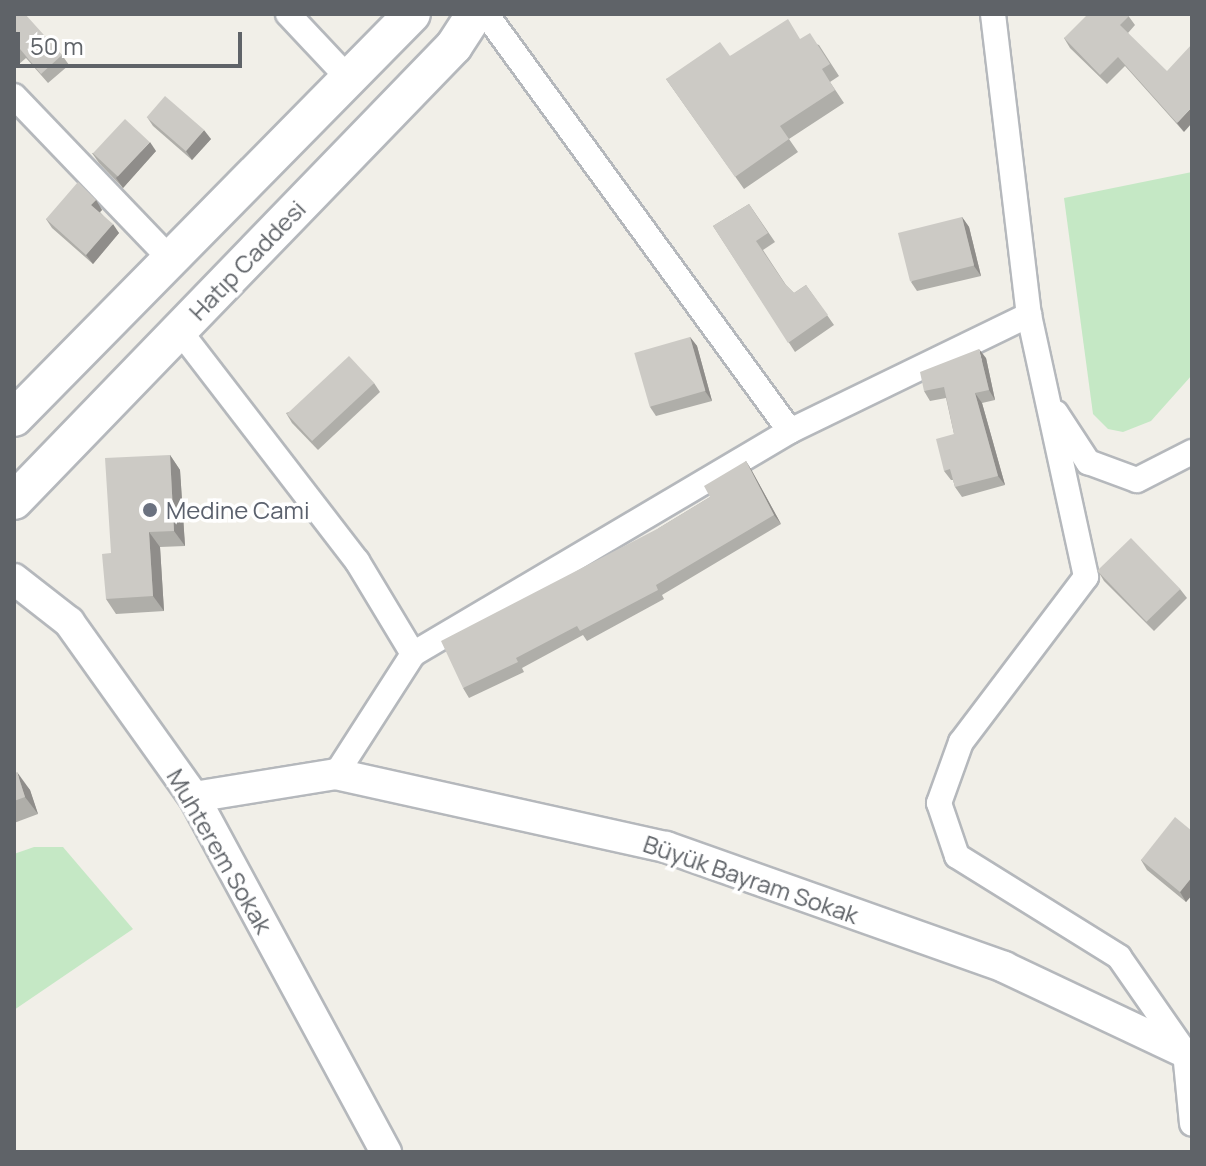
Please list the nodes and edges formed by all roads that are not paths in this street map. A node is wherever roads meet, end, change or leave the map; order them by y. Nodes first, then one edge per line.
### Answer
1 (288, 14) edge
2 (412, 14) edge
3 (475, 14) edge
4 (486, 14) edge
5 (993, 14) edge
6 (350, 80) junction
7 (14, 96) edge
8 (171, 260) junction
9 (1029, 315) junction
10 (179, 330) junction
11 (1048, 401) junction
12 (14, 418) edge
13 (790, 431) junction
14 (1191, 455) edge
15 (14, 501) edge
16 (14, 579) edge
17 (413, 654) junction
18 (336, 774) junction
19 (194, 797) junction
20 (1188, 1054) edge
21 (1192, 1124) edge
22 (386, 1152) edge

1 - 6 street
2 - 6 main road
3 - 10 main road, Hatıp Caddesi
4 - 13 street
5 - 9 street
6 - 8 main road
7 - 8 street
8 - 12 main road
9 - 11 street
9 - 13 street
10 - 15 main road, Hatıp Caddesi
10 - 17 street
11 - 14 street
11 - 20 street
13 - 17 street
16 - 19 street, Muhterem Sokak
17 - 18 street
18 - 19 street, Büyük Bayram Sokak
18 - 20 street, Büyük Bayram Sokak
19 - 22 street, Muhterem Sokak
20 - 21 street

